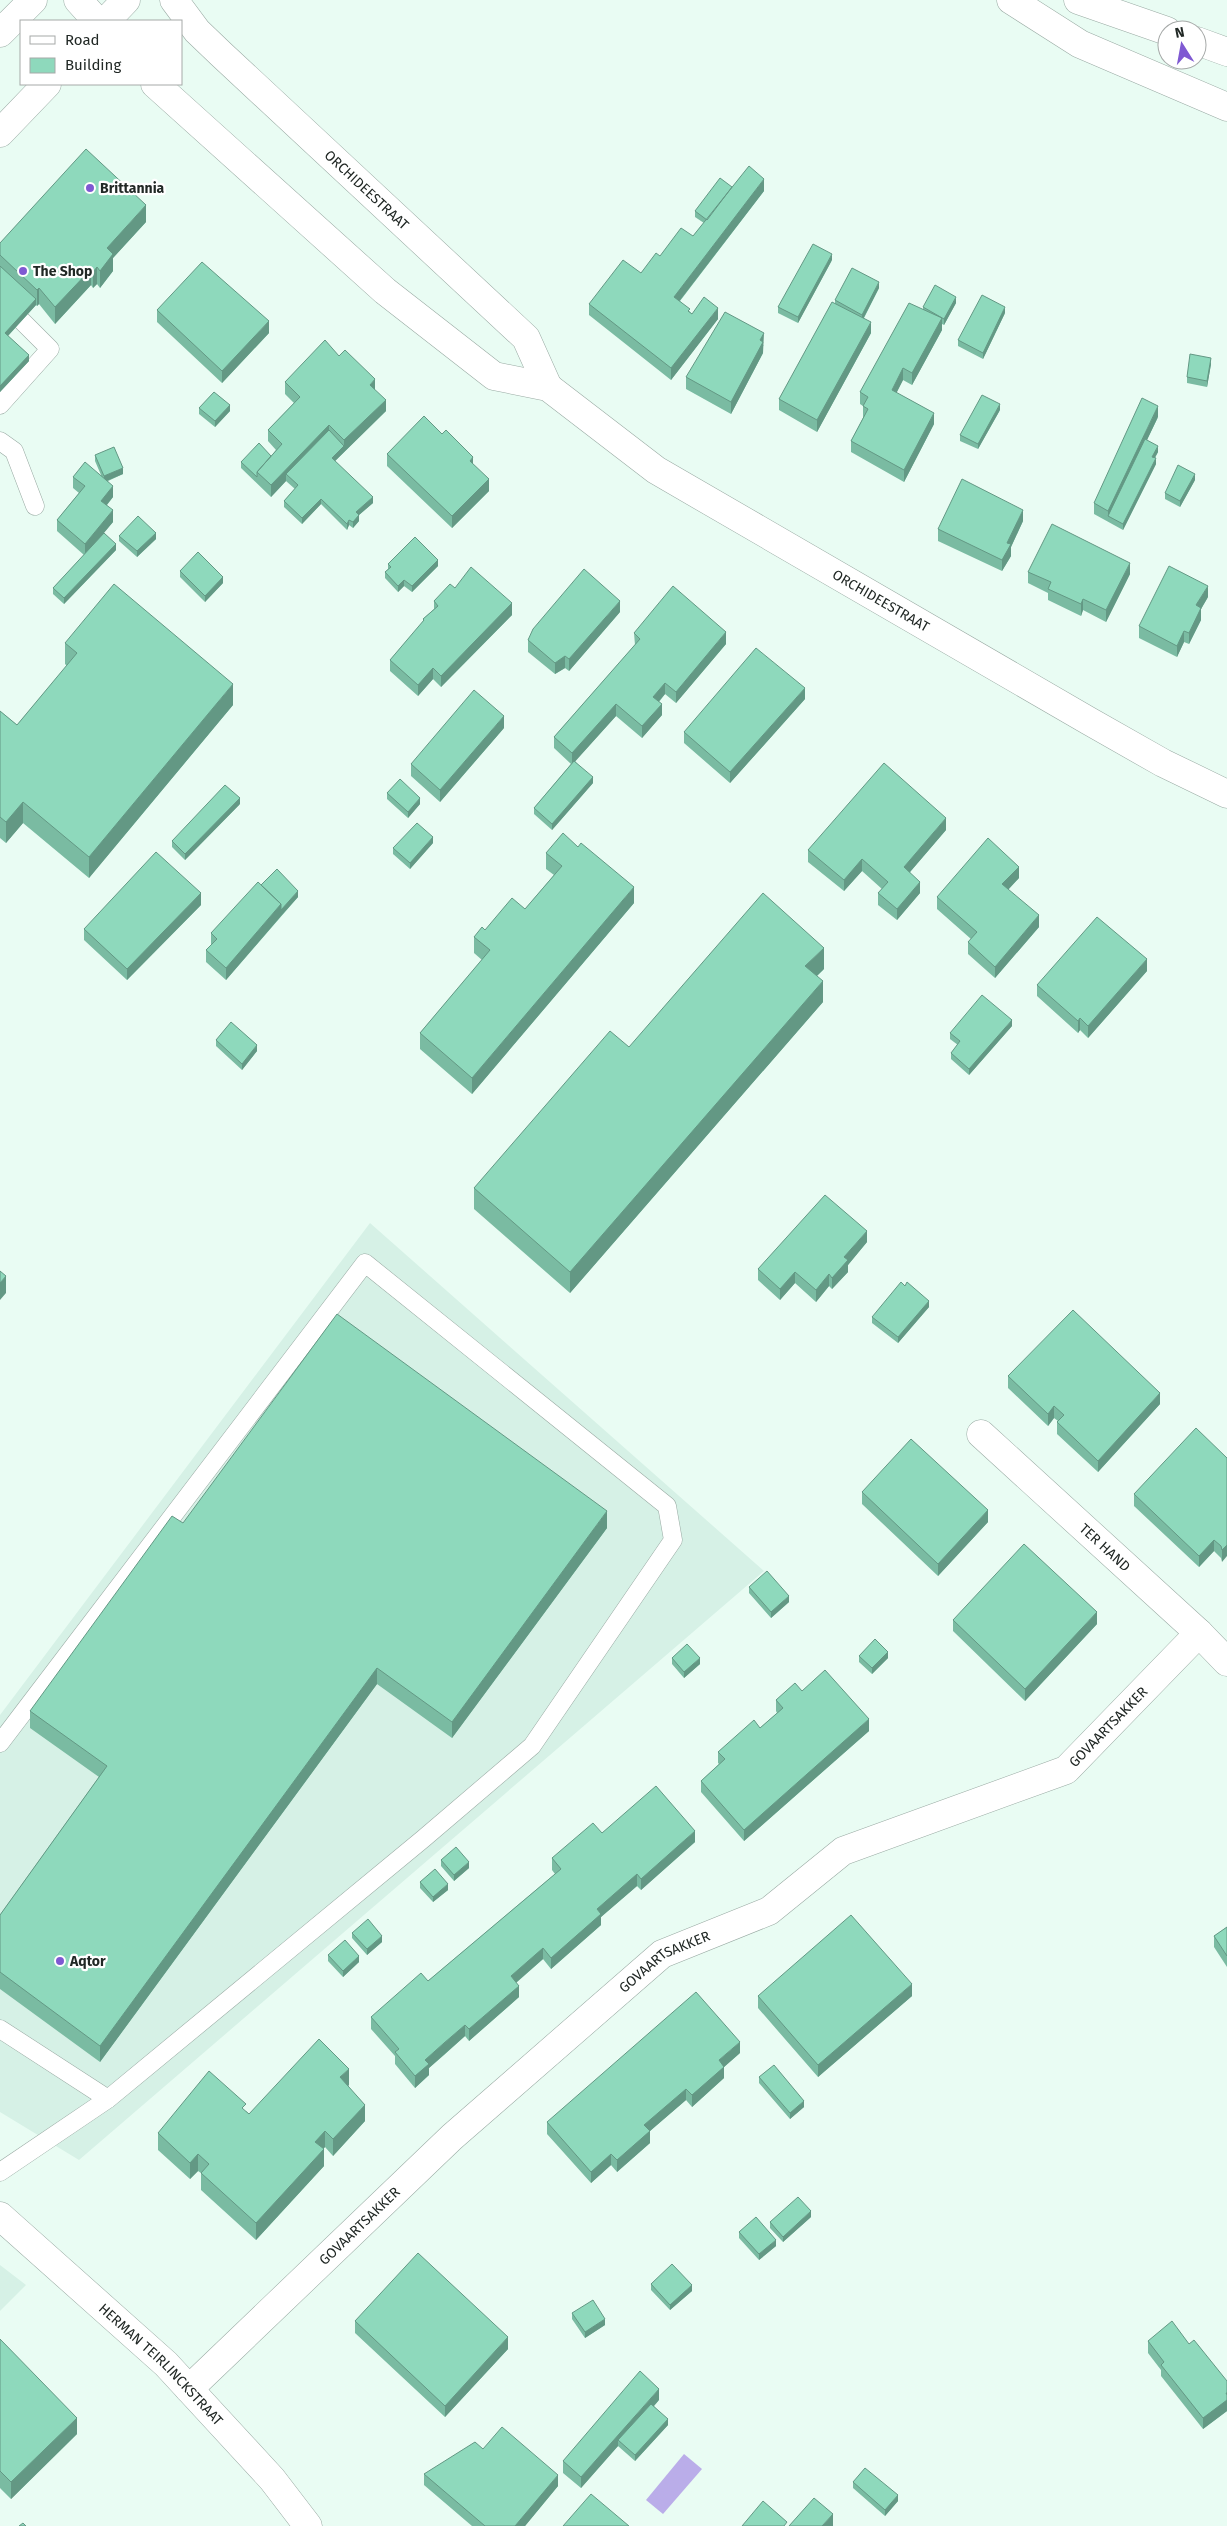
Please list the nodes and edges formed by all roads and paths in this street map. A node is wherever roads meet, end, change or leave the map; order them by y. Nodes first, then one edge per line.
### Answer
1 (33, 0) edge
2 (78, 0) edge
3 (126, 0) edge
4 (174, 0) edge
5 (1010, 0) edge
6 (1078, 0) edge
7 (96, 20) edge
8 (107, 20) edge
9 (1157, 28) edge
10 (0, 33) edge
11 (1207, 45) edge
12 (1227, 52) edge
13 (46, 85) edge
14 (156, 85) edge
15 (1227, 107) edge
16 (0, 133) edge
17 (0, 299) edge
18 (548, 387) junction
19 (0, 404) edge
20 (0, 441) edge
21 (35, 506) dead end
22 (1227, 794) edge
23 (981, 1434) dead end
24 (1199, 1632) junction
25 (1227, 1662) edge
26 (0, 1743) edge
27 (0, 2029) edge
28 (108, 2099) junction
29 (0, 2172) edge
30 (1, 2219) edge
31 (189, 2389) junction
32 (308, 2526) edge

1 - 10 main road
2 - 7 main road
3 - 8 main road
4 - 18 main road, ORCHIDEESTRAAT
5 - 15 main road
6 - 9 main road
11 - 12 main road
13 - 16 main road
14 - 18 main road, ORCHIDEESTRAAT
17 - 19 lane
18 - 22 main road, ORCHIDEESTRAAT
20 - 21 lane
23 - 24 main road, TER HAND
24 - 25 main road, TER HAND
24 - 31 main road, GOVAARTSAKKER
26 - 28 lane
27 - 28 lane
28 - 29 lane
30 - 31 main road, HERMAN TEIRLINCKSTRAAT
31 - 32 main road, HERMAN TEIRLINCKSTRAAT

